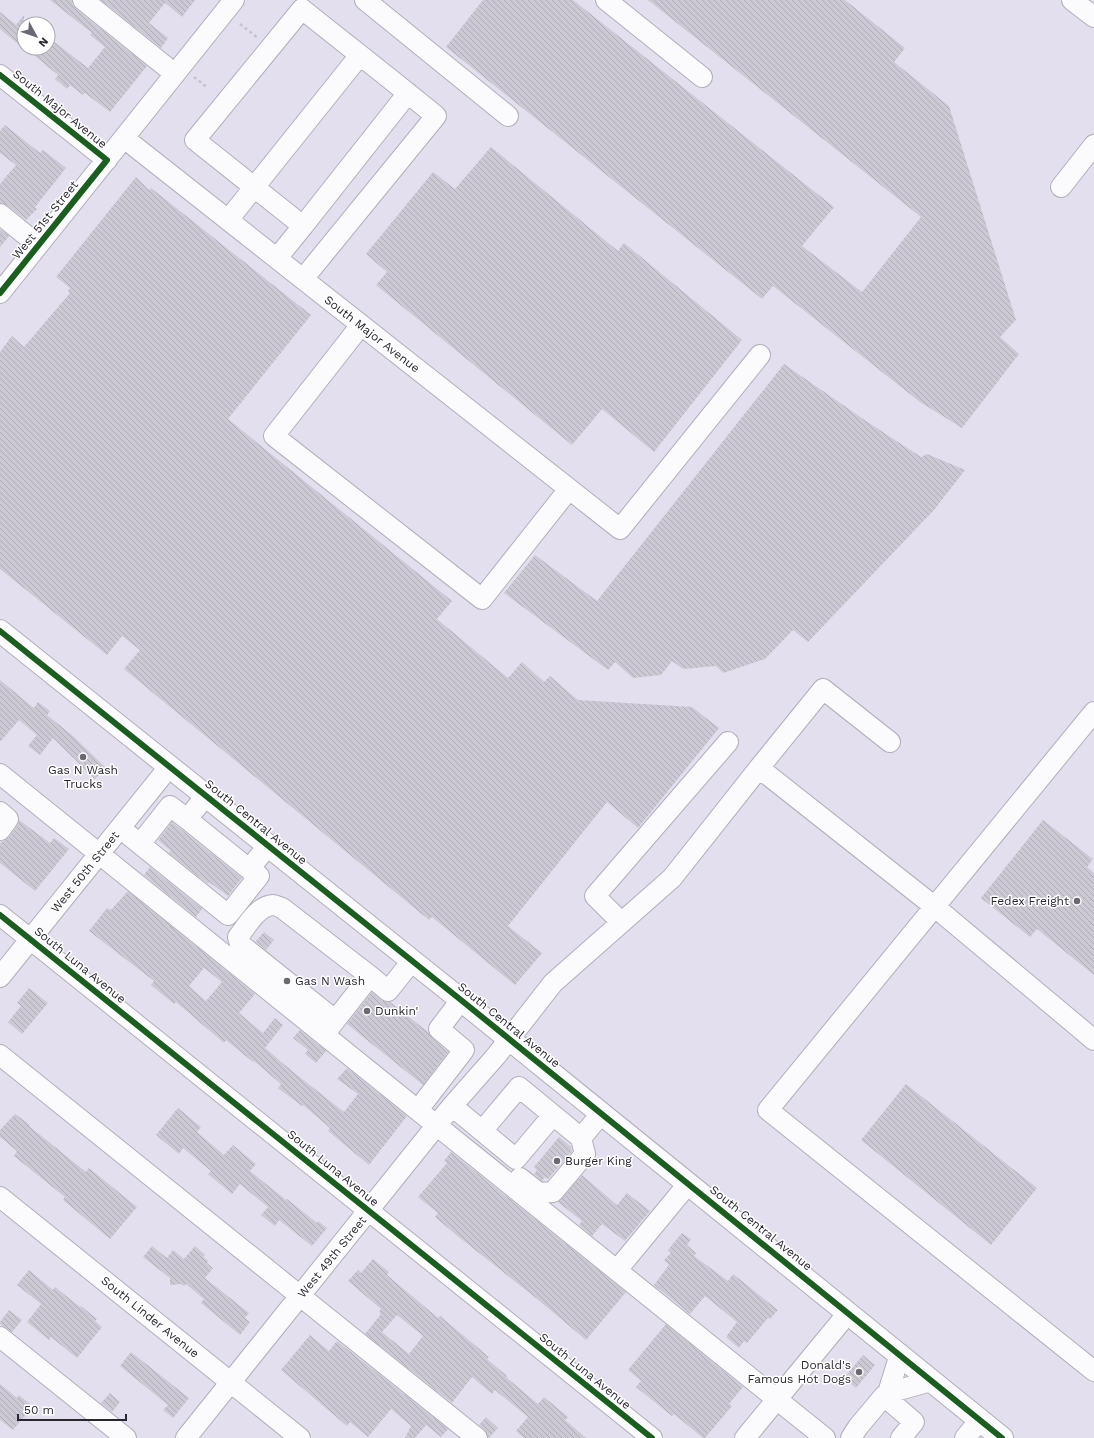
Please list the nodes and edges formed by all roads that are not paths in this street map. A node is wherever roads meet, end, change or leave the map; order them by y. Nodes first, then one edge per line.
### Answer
1 (83, 0) edge
2 (234, 0) edge
3 (365, 0) edge
4 (606, 0) edge
5 (1072, 0) edge
6 (1094, 17) edge
7 (360, 55) junction
8 (0, 75) edge
9 (184, 75) junction
10 (702, 77) dead end
11 (408, 93) junction
12 (508, 116) dead end
13 (124, 138) junction
14 (1094, 145) edge
15 (106, 160) junction
16 (1061, 186) dead end
17 (255, 187) junction
18 (0, 214) edge
19 (228, 220) junction
20 (303, 226) junction
21 (38, 245) junction
22 (277, 258) junction
23 (303, 279) junction
24 (0, 293) edge
25 (361, 325) junction
26 (760, 355) dead end
27 (569, 489) junction
28 (0, 631) edge
29 (1094, 712) edge
30 (728, 742) dead end
31 (890, 742) dead end
32 (169, 767) junction
33 (759, 768) junction
34 (0, 774) edge
35 (206, 796) junction
36 (0, 812) edge
37 (187, 819) junction
38 (120, 828) junction
39 (0, 830) edge
40 (140, 844) junction
41 (268, 846) junction
42 (99, 854) junction
43 (249, 869) junction
44 (934, 907) junction
45 (0, 915) edge
46 (621, 922) junction
47 (31, 939) junction
48 (412, 961) junction
49 (370, 976) junction
50 (0, 978) edge
51 (461, 1000) junction
52 (509, 1039) junction
53 (1094, 1040) edge
54 (0, 1056) edge
55 (424, 1102) dead end
56 (452, 1106) junction
57 (601, 1114) junction
58 (553, 1115) junction
59 (437, 1125) junction
60 (486, 1134) junction
61 (581, 1138) junction
62 (688, 1184) junction
63 (0, 1196) edge
64 (369, 1211) junction
65 (617, 1270) junction
66 (300, 1296) junction
67 (848, 1313) junction
68 (0, 1337) edge
69 (900, 1354) junction
70 (1094, 1371) edge
71 (931, 1381) junction
72 (230, 1382) junction
73 (886, 1395) junction
74 (777, 1399) junction
75 (980, 1420) junction
76 (860, 1434) edge
77 (126, 1438) edge
78 (186, 1438) edge
79 (300, 1438) edge
80 (477, 1438) edge
81 (652, 1438) edge
82 (745, 1438) edge
83 (825, 1438) edge
84 (901, 1438) edge
85 (965, 1438) edge
86 (1002, 1438) edge

1 - 9 street
2 - 9 street, West 51st Street
3 - 12 street
4 - 10 street
5 - 6 street
7 - 11 street
7 - 17 street
7 - 17 street
8 - 15 street, South Major Avenue
9 - 13 street, West 51st Street
11 - 20 street
11 - 23 street
13 - 15 street, West 51st Street
13 - 19 street, South Major Avenue
14 - 16 street
15 - 21 street, West 51st Street
17 - 19 street
17 - 20 street
18 - 21 street
19 - 22 street, South Major Avenue
20 - 22 street
21 - 24 street, West 51st Street
22 - 23 street, South Major Avenue
23 - 25 street, South Major Avenue
25 - 27 street, South Major Avenue
25 - 27 street
26 - 27 street, South Major Avenue
28 - 32 main road, South Central Avenue
29 - 44 street
30 - 46 street
31 - 33 street, West 49th Street
32 - 35 main road, South Central Avenue
32 - 38 street, West 50th Street
33 - 44 street
33 - 46 street, West 49th Street
34 - 42 street
35 - 37 street
35 - 41 main road, South Central Avenue
36 - 39 street
37 - 40 street
37 - 43 street
38 - 40 street
38 - 42 street, West 50th Street
40 - 43 street
41 - 43 street
41 - 48 main road, South Central Avenue
42 - 47 street, West 50th Street
42 - 59 street
44 - 53 street
44 - 70 street
45 - 47 street, South Luna Avenue
46 - 52 street, West 49th Street
47 - 50 street, West 50th Street
47 - 64 street, South Luna Avenue
48 - 49 street
48 - 51 main road, South Central Avenue
49 - 49 street
51 - 52 main road, South Central Avenue
51 - 55 street
52 - 56 street, West 49th Street
52 - 57 main road, South Central Avenue
54 - 66 street
56 - 59 street, West 49th Street
56 - 60 street
57 - 61 street
57 - 62 main road, South Central Avenue
58 - 60 street
58 - 60 street
58 - 61 street
59 - 64 street, West 49th Street
59 - 65 street
60 - 61 street
62 - 65 street
62 - 67 main road, South Central Avenue
63 - 72 street, South Linder Avenue
64 - 66 street, West 49th Street
64 - 81 street, South Luna Avenue
65 - 74 street
66 - 72 street, West 49th Street
66 - 80 street
67 - 69 main road, South Central Avenue
67 - 74 street
68 - 77 street
69 - 71 main road, South Central Avenue
69 - 73 street
71 - 73 street
71 - 75 main road, South Central Avenue
72 - 78 street, West 49th Street
72 - 79 street, South Linder Avenue
73 - 76 street
73 - 84 street
74 - 82 street
74 - 83 street
75 - 85 street
75 - 86 main road, South Central Avenue

